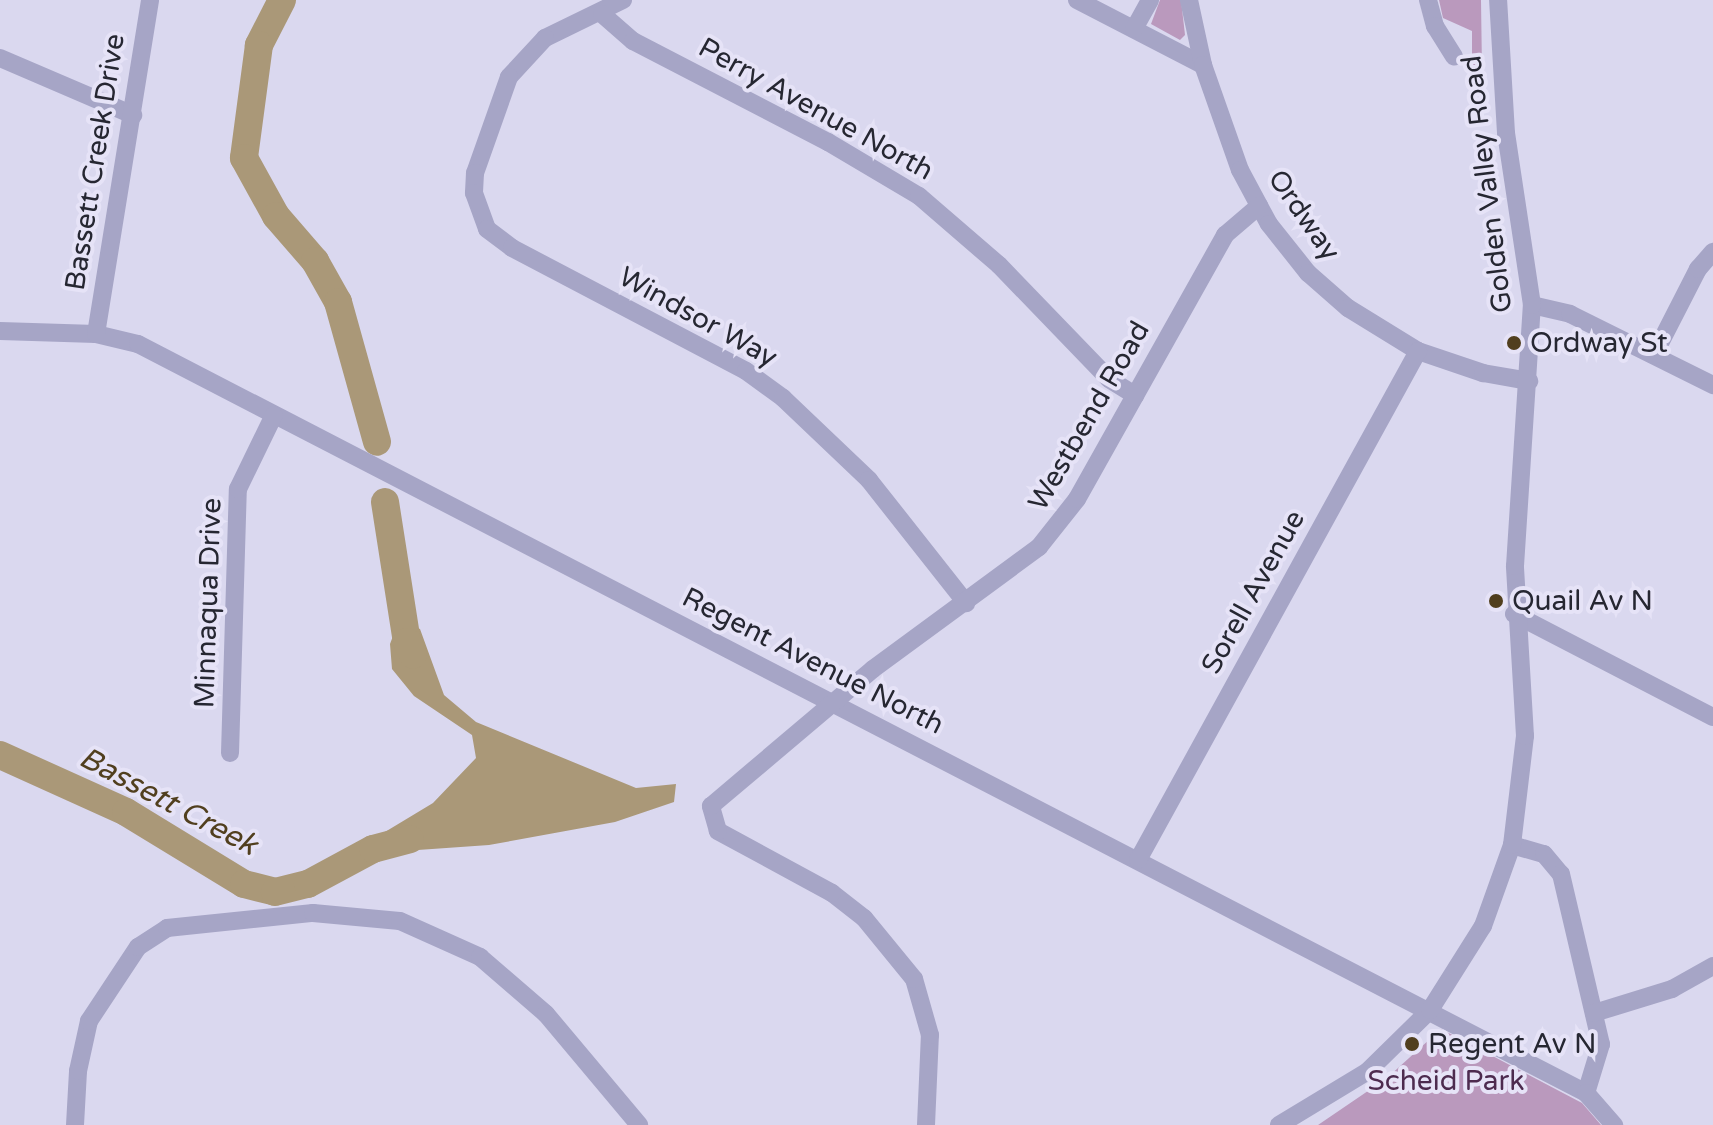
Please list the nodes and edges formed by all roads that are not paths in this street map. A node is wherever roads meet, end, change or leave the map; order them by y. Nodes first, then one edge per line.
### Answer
1 (150, 0) edge
2 (623, 0) edge
3 (1077, 0) edge
4 (1150, 0) edge
5 (1189, 0) edge
6 (1428, 0) edge
7 (1498, 0) edge
8 (602, 14) junction
9 (1134, 29) junction
10 (1454, 57) dead end
11 (0, 58) edge
12 (1203, 65) junction
13 (133, 115) junction
14 (1259, 206) junction
15 (1713, 252) edge
16 (1532, 305) junction
17 (0, 331) edge
18 (96, 334) junction
19 (1418, 351) junction
20 (1654, 355) junction
21 (1529, 381) junction
22 (1713, 385) edge
23 (1135, 395) junction
24 (274, 415) junction
25 (966, 603) junction
26 (1514, 614) junction
27 (832, 703) junction
28 (1713, 717) edge
29 (230, 753) dead end
30 (1512, 845) junction
31 (1138, 860) junction
32 (1713, 966) edge
33 (1430, 1010) junction
34 (1594, 1013) junction
35 (1586, 1093) junction
36 (75, 1125) edge
37 (639, 1125) edge
38 (926, 1125) edge
39 (1279, 1125) edge
40 (1614, 1125) edge

1 - 13 street, Bassett Creek Drive
2 - 8 street
3 - 9 street
4 - 9 street
5 - 12 street, Ordway
6 - 10 street
7 - 16 street, Golden Valley Road
8 - 23 street, Perry Avenue North
8 - 25 street, Windsor Way
9 - 12 street
11 - 13 street
12 - 14 street, Ordway
13 - 18 street, Bassett Creek Drive
14 - 19 street, Ordway
14 - 23 street, Westbend Road
15 - 20 street
16 - 20 street
16 - 21 street, Golden Valley Road
17 - 18 street, Regent Avenue North
18 - 24 street, Regent Avenue North
19 - 21 street, Ordway
19 - 31 street, Sorell Avenue
20 - 22 street
21 - 26 street, Golden Valley Road
23 - 25 street, Westbend Road
24 - 27 street, Regent Avenue North
24 - 29 street, Minnaqua Drive
25 - 27 street, Westbend Road
26 - 28 street
26 - 30 street, Golden Valley Road
27 - 31 street, Regent Avenue North
27 - 38 street, Westbend Road
30 - 33 street, Golden Valley Road
30 - 34 street
31 - 33 street, Regent Avenue North
32 - 34 street
33 - 35 street, Regent Avenue North
33 - 39 street, Golden Valley Road
34 - 35 street
35 - 40 street
36 - 37 street

